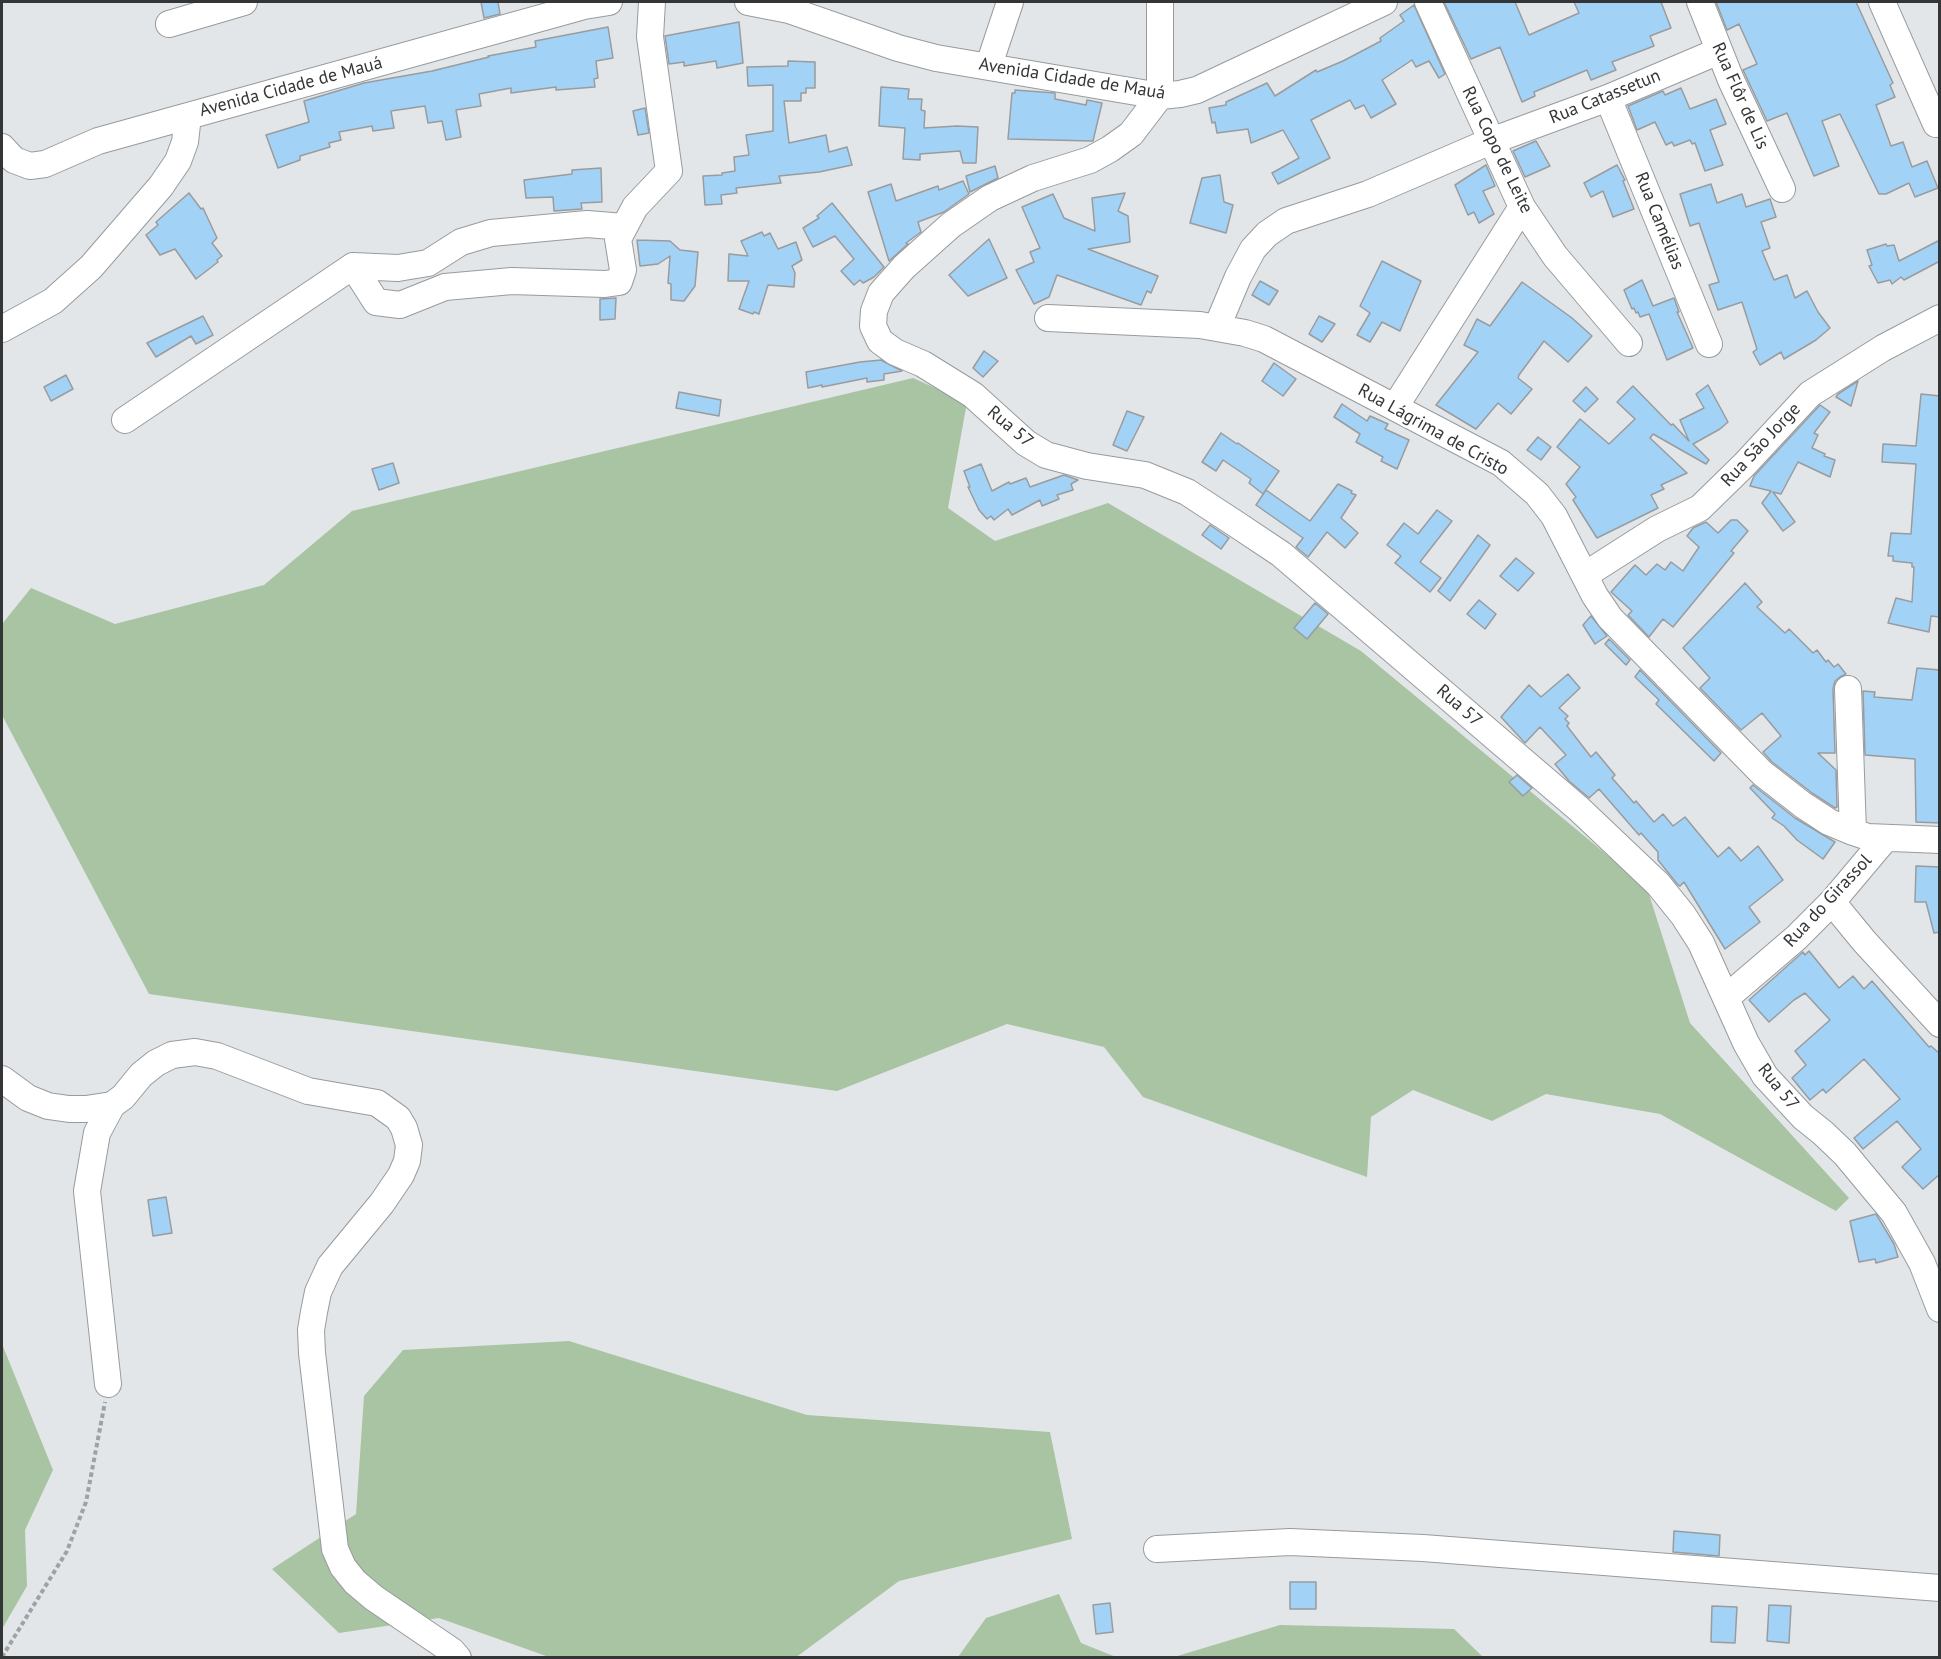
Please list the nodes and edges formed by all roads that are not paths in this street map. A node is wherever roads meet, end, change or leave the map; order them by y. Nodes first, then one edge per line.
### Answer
1 (244, 2) edge
2 (609, 2) edge
3 (652, 2) edge
4 (748, 2) edge
5 (1010, 2) edge
6 (1160, 2) edge
7 (1384, 2) edge
8 (1428, 2) edge
9 (1700, 2) edge
10 (1882, 2) edge
11 (585, 4) edge
12 (791, 6) edge
13 (169, 24) dead end
14 (1719, 51) junction
15 (989, 66) junction
16 (1160, 96) junction
17 (1608, 98) junction
18 (188, 116) junction
19 (1936, 124) dead end
20 (1491, 141) junction
21 (2, 147) edge
22 (1782, 189) dead end
23 (1522, 207) junction
24 (624, 227) junction
25 (353, 266) junction
26 (1048, 318) dead end
27 (1940, 318) edge
28 (1217, 327) junction
29 (2, 329) edge
30 (1629, 343) dead end
31 (1709, 344) dead end
32 (1395, 407) junction
33 (124, 420) dead end
34 (1585, 575) junction
35 (1848, 689) dead end
36 (1853, 832) junction
37 (1885, 839) junction
38 (1940, 840) edge
39 (1832, 902) junction
40 (1727, 998) junction
41 (1940, 1024) edge
42 (2, 1079) edge
43 (112, 1105) junction
44 (1940, 1309) edge
45 (108, 1384) road end
46 (1157, 1549) dead end
47 (1940, 1588) edge
48 (458, 1658) edge

1 - 13 street
2 - 11 street, Avenida Cidade de Mauá
3 - 24 street
4 - 12 street, Avenida Cidade de Mauá
5 - 15 street
6 - 16 street
7 - 16 street, Avenida Cidade de Mauá
8 - 20 street, Rua Copo de Leite
9 - 14 street, Rua Flôr de Lis
10 - 19 street
11 - 18 street, Avenida Cidade de Mauá
12 - 15 street, Avenida Cidade de Mauá
14 - 17 street, Rua Catassetun
14 - 22 street, Rua Flôr de Lis
15 - 16 street, Avenida Cidade de Mauá
16 - 40 street, Rua 57
17 - 20 street, Rua Catassetun
17 - 31 street, Rua Camélias
18 - 21 street
18 - 29 street, Avenida Cidade de Mauá
20 - 23 street, Rua Copo de Leite
20 - 28 street, Rua Catassetun
23 - 30 street, Rua Copo de Leite
23 - 32 street
24 - 25 street
24 - 25 street
25 - 33 street
26 - 28 street, Rua Lágrima de Cristo
27 - 34 street, Rua São Jorge
28 - 32 street, Rua Lágrima de Cristo
32 - 34 street, Rua Lágrima de Cristo
34 - 36 street, Rua Lágrima de Cristo
35 - 36 street
36 - 37 street, Rua Lágrima de Cristo
37 - 38 street, Rua do Girassol
37 - 39 street, Rua do Girassol
39 - 40 street, Rua do Girassol
39 - 41 street
40 - 44 street, Rua 57
42 - 43 street
43 - 45 street
43 - 48 street
46 - 47 street

